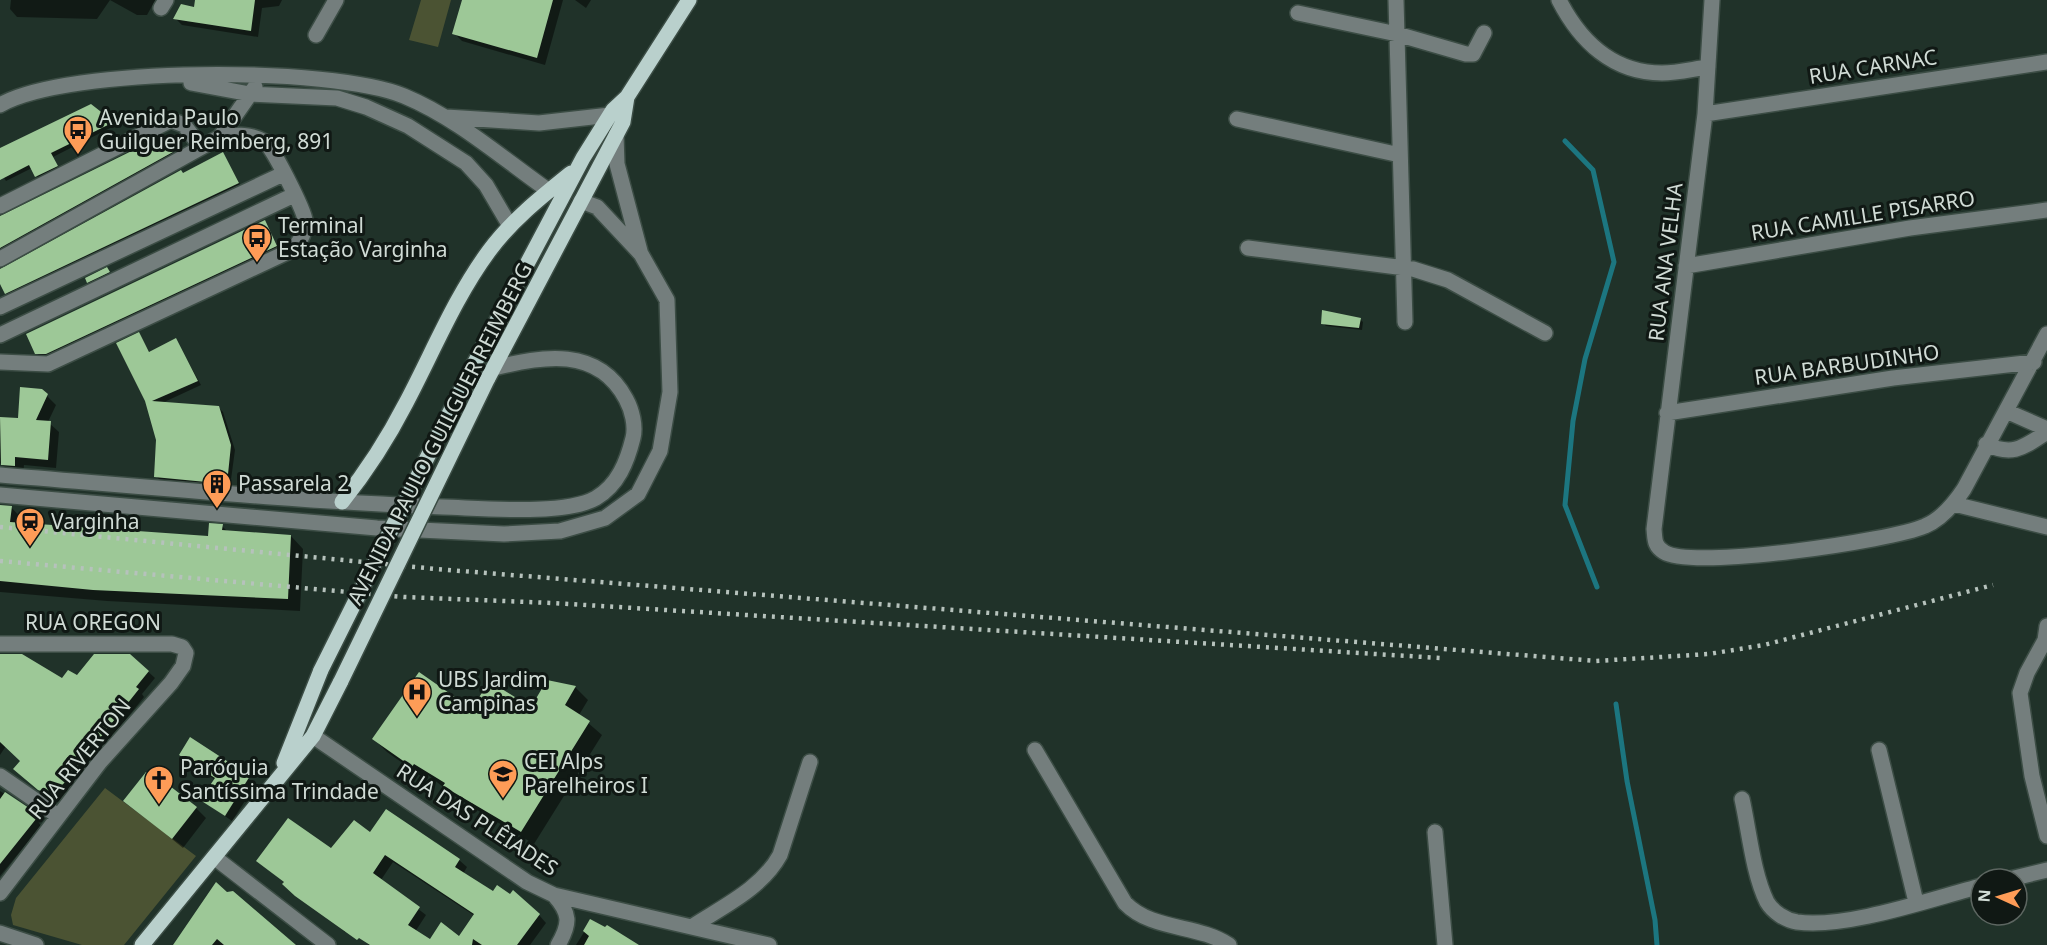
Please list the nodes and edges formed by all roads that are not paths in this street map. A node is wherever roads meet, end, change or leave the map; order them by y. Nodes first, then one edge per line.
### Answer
1 (336, 0) edge
2 (689, 0) edge
3 (1396, 0) edge
4 (1559, 0) edge
5 (1712, 0) edge
6 (1298, 13) dead end
7 (1484, 33) dead end
8 (1397, 34) junction
9 (316, 35) dead end
10 (2047, 62) edge
11 (1708, 67) junction
12 (273, 75) junction
13 (162, 77) junction
14 (250, 94) junction
15 (283, 95) junction
16 (627, 97) junction
17 (0, 105) edge
18 (1705, 114) junction
19 (610, 115) junction
20 (446, 117) junction
21 (1238, 119) dead end
22 (231, 123) junction
23 (616, 135) junction
24 (220, 137) junction
25 (201, 147) junction
26 (1400, 155) junction
27 (283, 174) junction
28 (556, 193) junction
29 (294, 195) junction
30 (581, 201) junction
31 (0, 206) edge
32 (2047, 210) edge
33 (510, 226) junction
34 (1248, 248) dead end
35 (641, 254) junction
36 (0, 259) edge
37 (1686, 266) junction
38 (1404, 268) junction
39 (0, 307) edge
40 (1405, 322) dead end
41 (1545, 333) dead end
42 (2047, 334) edge
43 (0, 335) edge
44 (0, 362) edge
45 (2034, 362) junction
46 (490, 374) junction
47 (2006, 411) junction
48 (1667, 413) junction
49 (2047, 430) edge
50 (1986, 444) junction
51 (0, 475) edge
52 (0, 495) edge
53 (342, 502) junction
54 (1954, 504) junction
55 (2047, 527) edge
56 (2046, 635) edge
57 (0, 644) edge
58 (184, 650) joint
59 (297, 727) junction
60 (313, 736) junction
61 (1035, 750) dead end
62 (1879, 750) dead end
63 (810, 762) dead end
64 (2040, 774) edge
65 (0, 776) edge
66 (275, 782) junction
67 (1742, 799) dead end
68 (58, 816) junction
69 (1435, 832) dead end
70 (2047, 836) edge
71 (214, 857) junction
72 (2047, 870) edge
73 (2029, 874) edge
74 (1969, 889) edge
75 (0, 893) edge
76 (554, 895) junction
77 (1916, 902) junction
78 (693, 926) junction
79 (0, 933) edge
80 (36, 945) edge
81 (142, 945) edge
82 (328, 945) edge
83 (558, 945) edge
84 (769, 945) edge
85 (1229, 945) edge
86 (1445, 945) edge

1 - 9 street
2 - 16 main road, AVENIDA PAULO GUILGUER REIMBERG
3 - 8 street
4 - 11 street
5 - 11 street, RUA ANA VELHA
6 - 8 street
7 - 8 street
8 - 26 street
10 - 18 street, RUA CARNAC
11 - 18 street, RUA ANA VELHA
12 - 13 street
12 - 14 street
12 - 20 street
13 - 14 street
13 - 17 street
14 - 15 street
14 - 22 street
15 - 22 street
15 - 33 street
16 - 19 main road, AVENIDA PAULO GUILGUER REIMBERG
16 - 23 main road, AVENIDA PAULO GUILGUER REIMBERG
18 - 37 street, RUA ANA VELHA
19 - 20 street
19 - 28 main road, AVENIDA PAULO GUILGUER REIMBERG
20 - 28 street
21 - 26 street
22 - 24 street
23 - 30 main road, AVENIDA PAULO GUILGUER REIMBERG
23 - 35 street
24 - 25 street
24 - 27 street
25 - 31 street
25 - 36 street
26 - 38 street
27 - 29 street
27 - 39 street
28 - 30 main road
28 - 33 main road
28 - 59 main road, AVENIDA PAULO GUILGUER REIMBERG, bridge
29 - 43 street
29 - 44 street
30 - 35 street
30 - 46 main road, AVENIDA PAULO GUILGUER REIMBERG
32 - 37 street, RUA CAMILLE PISARRO
33 - 53 main road
34 - 38 street
35 - 52 street
37 - 48 street, RUA ANA VELHA
38 - 40 street
38 - 41 street
42 - 45 street
45 - 47 street
45 - 48 street, RUA BARBUDINHO
46 - 53 street
46 - 60 main road, AVENIDA PAULO GUILGUER REIMBERG, bridge
47 - 49 street
47 - 50 street
48 - 54 street, RUA ANA VELHA
49 - 50 street
50 - 54 street
51 - 53 street
54 - 55 street
56 - 64 street
57 - 58 street, RUA OREGON
58 - 68 street, RUA RIVERTON
59 - 60 main road
59 - 66 main road, AVENIDA PAULO GUILGUER REIMBERG
60 - 66 main road, AVENIDA PAULO GUILGUER REIMBERG
60 - 76 street, RUA DAS PLÊIADES
61 - 85 street
62 - 77 street
63 - 78 street
64 - 70 street
65 - 68 street
66 - 71 main road, AVENIDA PAULO GUILGUER REIMBERG
67 - 77 street
68 - 75 street, RUA RIVERTON
69 - 86 street
71 - 81 main road, AVENIDA PAULO GUILGUER REIMBERG
71 - 82 street
72 - 73 street
74 - 77 street
76 - 78 street, RUA DAS PLÊIADES
76 - 83 street
78 - 84 street, RUA DAS PLÊIADES
79 - 80 street

